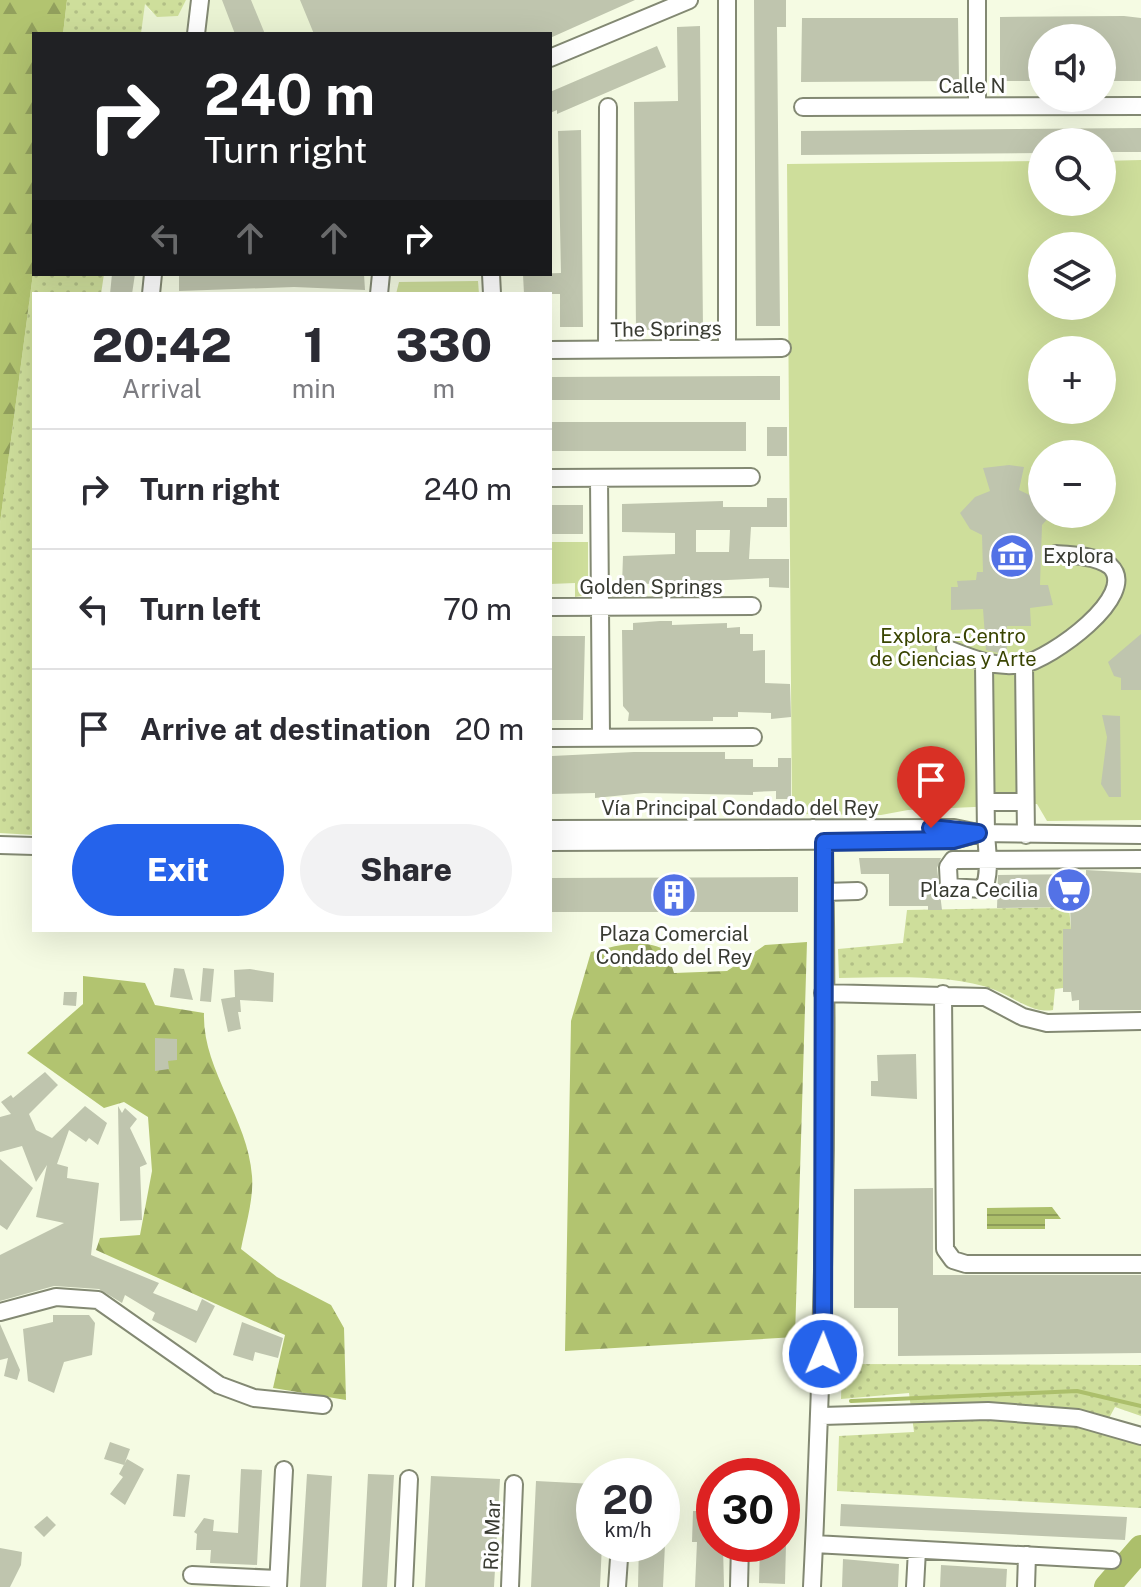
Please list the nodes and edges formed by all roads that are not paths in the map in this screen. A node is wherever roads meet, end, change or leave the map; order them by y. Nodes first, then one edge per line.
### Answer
1 (200, 0) edge
2 (689, 0) edge
3 (727, 0) edge
4 (977, 0) edge
5 (196, 32) edge
6 (552, 57) edge
7 (977, 105) junction
8 (1141, 106) edge
9 (608, 107) dead end
10 (803, 107) dead end
11 (782, 348) dead end
12 (727, 349) junction
13 (552, 350) edge
14 (607, 350) junction
15 (751, 477) dead end
16 (552, 478) edge
17 (599, 478) junction
18 (1056, 554) dead end
19 (752, 606) dead end
20 (552, 607) edge
21 (600, 607) junction
22 (945, 648) dead end
23 (984, 664) junction
24 (1024, 664) junction
25 (753, 737) dead end
26 (552, 738) edge
27 (601, 738) junction
28 (986, 802) junction
29 (1025, 802) junction
30 (813, 828) junction
31 (838, 828) junction
32 (552, 829) edge
33 (982, 834) junction
34 (1026, 835) junction
35 (1141, 835) edge
36 (552, 842) edge
37 (824, 842) junction
38 (0, 845) edge
39 (32, 846) edge
40 (1141, 859) edge
41 (858, 891) dead end
42 (824, 892) junction
43 (823, 993) junction
44 (943, 994) junction
45 (1141, 1021) edge
46 (1141, 1264) edge
47 (0, 1312) edge
48 (323, 1405) dead end
49 (822, 1416) junction
50 (1141, 1436) edge
51 (284, 1470) dead end
52 (409, 1479) dead end
53 (514, 1484) dead end
54 (814, 1544) junction
55 (917, 1550) junction
56 (1027, 1555) junction
57 (1112, 1560) dead end
58 (619, 1562) edge
59 (740, 1562) edge
60 (192, 1575) dead end
61 (278, 1583) edge
62 (404, 1587) edge
63 (510, 1587) edge
64 (617, 1587) edge
65 (739, 1587) edge
66 (812, 1587) edge
67 (915, 1587) edge
68 (1026, 1587) edge

1 - 5 street
2 - 6 street
3 - 12 street
4 - 7 street
7 - 8 street, Calle N
7 - 10 street, Calle N
9 - 14 street
11 - 12 street, The Springs
12 - 14 street, The Springs
13 - 14 street, The Springs
15 - 17 street
16 - 17 street
17 - 21 street
18 - 24 street
19 - 21 street, Golden Springs
20 - 21 street, Golden Springs
21 - 27 street
22 - 23 street
23 - 24 street
23 - 28 street
24 - 29 street
25 - 27 street
26 - 27 street
28 - 29 street
28 - 33 street
29 - 34 street
30 - 31 street, Vía Principal Condado del Rey
30 - 32 street, Vía Principal Condado del Rey
30 - 37 street
31 - 33 street, Vía Principal Condado del Rey
31 - 37 street
33 - 34 street, Vía Principal Condado del Rey
33 - 37 street, Vía Principal Condado del Rey
33 - 40 street
34 - 35 street, Vía Principal Condado del Rey
36 - 37 street, Vía Principal Condado del Rey
37 - 42 street
38 - 39 street
41 - 42 street
42 - 43 street
43 - 44 street
43 - 49 street
44 - 45 street
44 - 46 street
47 - 48 street
49 - 50 street
49 - 54 street
51 - 61 street
52 - 62 street
53 - 63 street, Rio Mar
54 - 55 street
54 - 66 street
55 - 56 street
55 - 67 street
56 - 57 street
56 - 68 street
58 - 64 street
59 - 65 street
60 - 61 street

